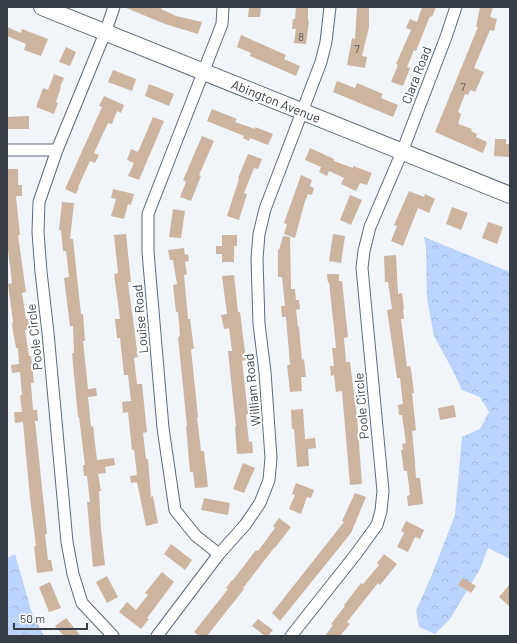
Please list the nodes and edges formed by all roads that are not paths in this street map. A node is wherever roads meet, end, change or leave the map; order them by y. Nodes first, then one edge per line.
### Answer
1 (42, 7) edge
2 (114, 7) edge
3 (223, 7) edge
4 (330, 7) edge
5 (456, 7) edge
6 (105, 32) junction
7 (204, 72) junction
8 (302, 112) junction
9 (7, 150) edge
10 (57, 150) junction
11 (402, 152) junction
12 (510, 195) edge
13 (219, 554) junction
14 (113, 636) edge
15 (157, 636) edge
16 (291, 636) edge

1 - 6 main road, Abington Avenue
2 - 6 street, Poole Circle
3 - 7 street, Louise Road
4 - 8 street, William Road
5 - 11 street, Clara Road
6 - 7 main road, Abington Avenue
6 - 10 street, Poole Circle
7 - 8 main road, Abington Avenue
7 - 13 street, Louise Road
8 - 11 main road, Abington Avenue
8 - 13 street, William Road
9 - 10 street
10 - 14 street, Poole Circle
11 - 12 main road, Abington Avenue
11 - 16 street, Poole Circle
13 - 15 street, William Road

